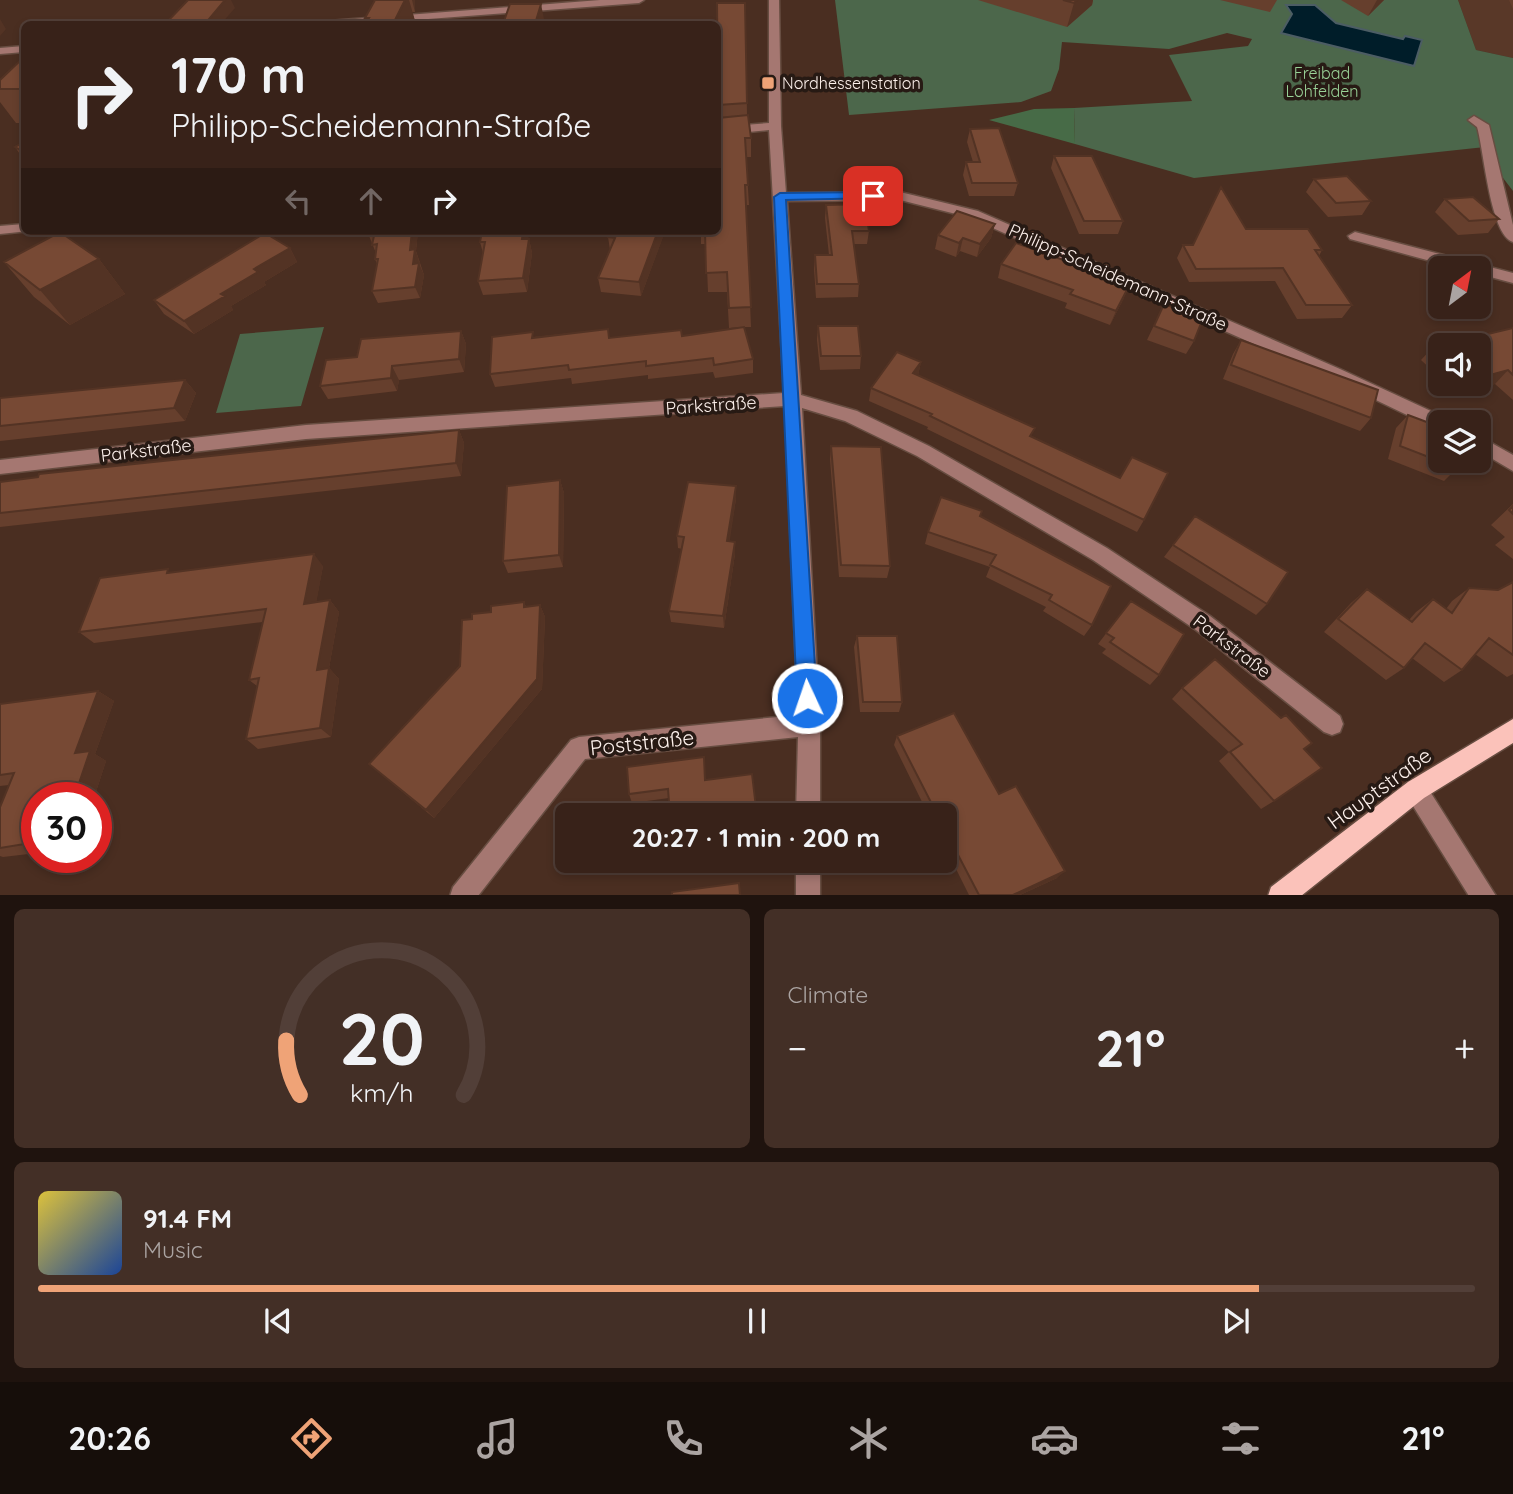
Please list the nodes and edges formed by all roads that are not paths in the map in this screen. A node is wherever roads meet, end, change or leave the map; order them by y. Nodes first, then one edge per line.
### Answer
1 (639, 0) edge
2 (774, 0) edge
3 (368, 21) edge
4 (21, 49) edge
5 (0, 51) edge
6 (1474, 120) dead end
7 (775, 126) junction
8 (721, 131) edge
9 (780, 197) junction
10 (21, 228) edge
11 (0, 230) edge
12 (1355, 236) dead end
13 (1513, 238) edge
14 (1429, 256) edge
15 (1491, 272) edge
16 (1513, 278) edge
17 (793, 399) junction
18 (1428, 418) edge
19 (1491, 450) edge
20 (1513, 464) edge
21 (0, 467) edge
22 (1332, 724) dead end
23 (808, 725) junction
24 (1513, 730) edge
25 (1416, 790) junction
26 (808, 803) edge
27 (808, 873) edge
28 (462, 895) edge
29 (808, 895) edge
30 (1280, 895) edge
31 (1484, 895) edge

1 - 3 street
2 - 7 street
4 - 5 street
6 - 13 street
7 - 8 street
7 - 9 street
9 - 17 street
9 - 18 street, Philipp-Scheidemann-Straße
10 - 11 street
12 - 14 street
15 - 16 street
17 - 21 street, Parkstraße
17 - 22 street, Parkstraße
17 - 23 street
19 - 20 street
23 - 26 street
23 - 28 street, Poststraße
24 - 25 main road, Hauptstraße
25 - 30 main road, Hauptstraße
25 - 31 street
27 - 29 street

